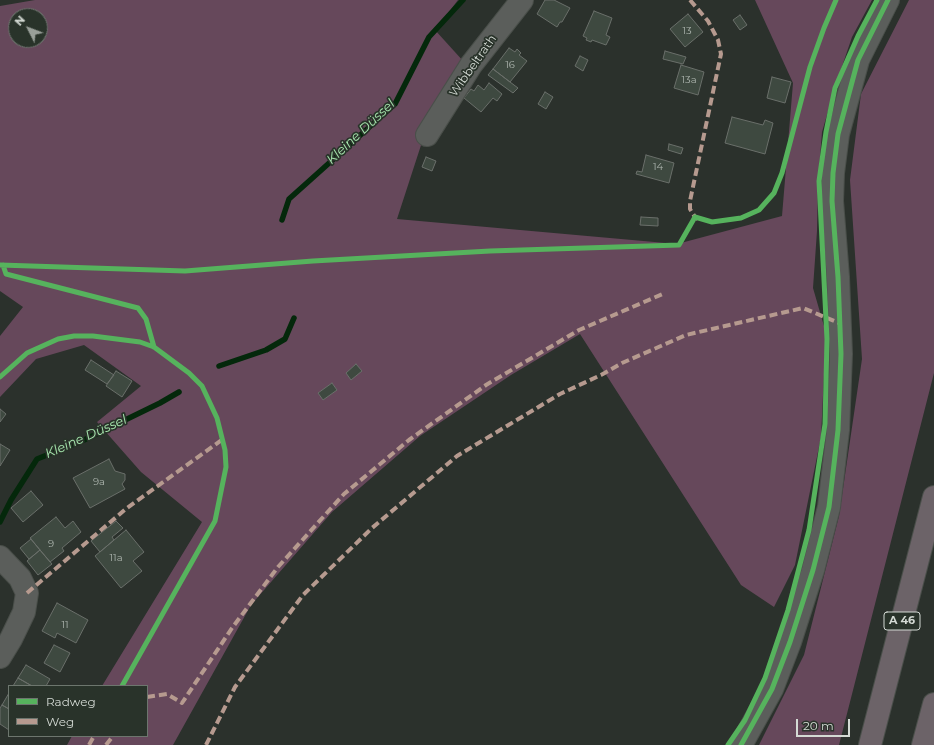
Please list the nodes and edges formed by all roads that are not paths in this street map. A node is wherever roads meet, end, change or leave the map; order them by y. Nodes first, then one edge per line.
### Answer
1 (522, 0) edge
2 (888, 0) edge
3 (427, 135) dead end
4 (934, 497) edge
5 (0, 557) edge
6 (0, 657) edge
7 (934, 704) edge
8 (741, 745) edge
9 (870, 745) edge
10 (923, 745) edge

1 - 3 street, Wibbeltrath
2 - 8 street
4 - 9 highway, A 46
5 - 6 street
7 - 10 highway

